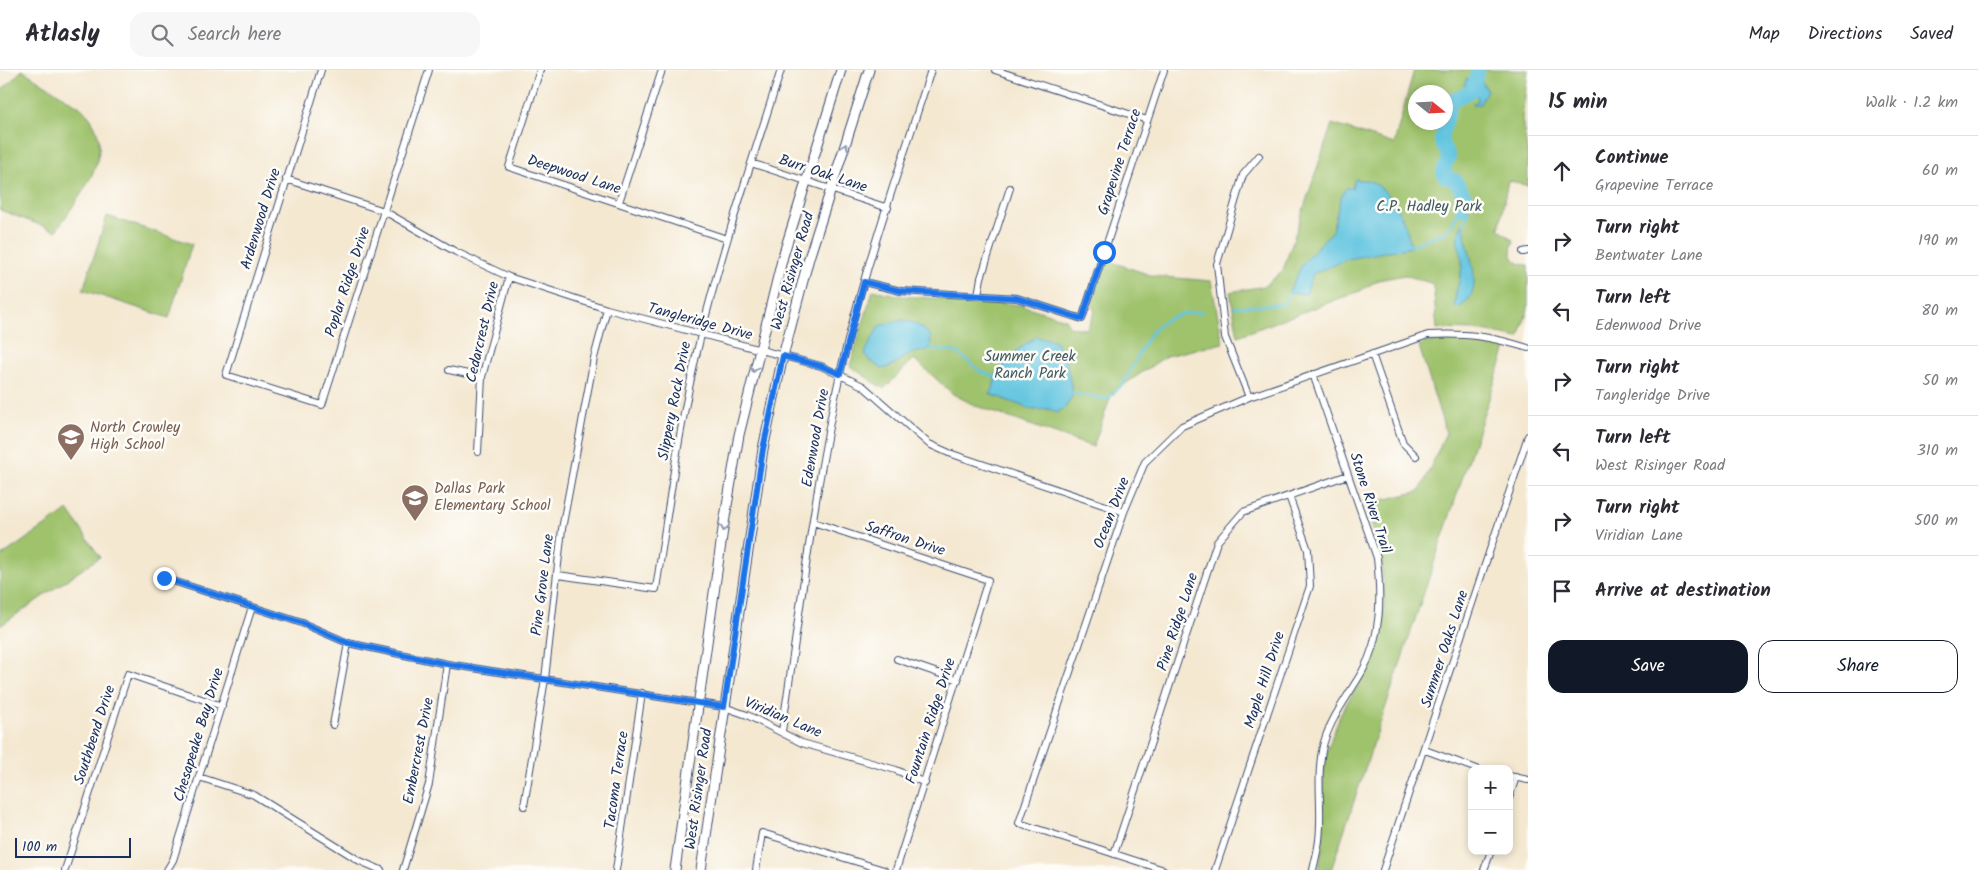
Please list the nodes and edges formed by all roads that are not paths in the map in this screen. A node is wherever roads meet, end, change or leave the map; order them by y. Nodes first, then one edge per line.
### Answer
1 (321, 70) edge
2 (429, 70) edge
3 (540, 70) edge
4 (662, 70) edge
5 (781, 70) edge
6 (841, 70) edge
7 (869, 70) edge
8 (931, 70) edge
9 (995, 70) edge
10 (1164, 70) edge
11 (1147, 120) junction
12 (1259, 156) dead end
13 (751, 164) junction
14 (286, 179) junction
15 (806, 181) junction
16 (1010, 188) dead end
17 (832, 190) junction
18 (620, 202) junction
19 (888, 208) junction
20 (384, 211) junction
21 (727, 239) junction
22 (509, 277) junction
23 (864, 282) junction
24 (978, 295) junction
25 (607, 309) junction
26 (701, 335) junction
27 (1528, 348) edge
28 (758, 351) junction
29 (1372, 354) junction
30 (783, 356) junction
31 (448, 370) dead end
32 (840, 374) junction
33 (1313, 374) junction
34 (226, 375) joint
35 (482, 377) junction
36 (1249, 397) junction
37 (1528, 436) edge
38 (478, 452) dead end
39 (1416, 456) dead end
40 (1348, 475) junction
41 (1289, 496) junction
42 (1124, 512) junction
43 (813, 522) junction
44 (558, 575) junction
45 (164, 578) dead end
46 (988, 580) joint
47 (252, 607) junction
48 (348, 643) junction
49 (898, 659) dead end
50 (447, 664) junction
51 (545, 679) junction
52 (958, 680) junction
53 (642, 693) junction
54 (699, 702) junction
55 (222, 706) junction
56 (724, 707) junction
57 (333, 725) dead end
58 (782, 731) junction
59 (1425, 750) junction
60 (1468, 766) edge
61 (199, 777) junction
62 (1513, 777) edge
63 (1528, 780) edge
64 (925, 783) junction
65 (524, 806) dead end
66 (1114, 854) junction
67 (1490, 855) edge
68 (65, 870) edge
69 (168, 870) edge
70 (381, 870) edge
71 (403, 870) edge
72 (616, 870) edge
73 (675, 870) edge
74 (701, 870) edge
75 (756, 870) edge
76 (884, 870) edge
77 (896, 870) edge
78 (1164, 870) edge
79 (1215, 870) edge
80 (1313, 870) edge
81 (1383, 870) edge
82 (1484, 870) edge

1 - 14 street, Ardenwood Drive
2 - 20 street, Poplar Ridge Drive
3 - 18 street, Deepwood Lane
4 - 18 street
5 - 13 street, Slippery Rock Drive
6 - 15 main road, West Risinger Road
17 -> 7 main road, West Risinger Road
8 - 19 street, Edenwood Drive
9 - 11 street
10 - 11 street, Grapevine Terrace
11 - 24 street, Grapevine Terrace
12 - 36 street
13 - 15 street, Burr Oak Lane
13 - 21 street, Slippery Rock Drive
14 - 20 street, Tangleridge Drive
14 - 34 street, Ardenwood Drive
15 - 17 street, Burr Oak Lane
15 - 28 main road, West Risinger Road
16 - 24 street
17 - 19 street, Burr Oak Lane
17 - 30 main road, West Risinger Road
18 - 21 street, Deepwood Lane
19 - 23 street, Edenwood Drive
20 - 22 street, Tangleridge Drive
20 - 34 street, Poplar Ridge Drive
21 - 26 street, Slippery Rock Drive
22 - 25 street, Tangleridge Drive
22 - 35 street, Cedarcrest Drive
23 - 24 street
23 - 32 street, Edenwood Drive
25 - 26 street, Tangleridge Drive
25 - 44 street, Pine Grove Lane
26 - 28 street, Tangleridge Drive
26 - 44 street, Slippery Rock Drive
27 - 29 street, Ocean Drive
28 - 30 street, Tangleridge Drive
28 -> 54 main road, West Risinger Road
29 - 33 street, Ocean Drive
29 - 39 street
30 - 32 street, Tangleridge Drive
30 - 56 main road, West Risinger Road
31 - 35 street
32 - 42 street, Tangleridge Drive
32 - 43 street, Edenwood Drive
33 - 36 street, Ocean Drive
33 - 40 street, Stone River Trail
35 - 38 street, Cedarcrest Drive
36 - 42 street, Ocean Drive
37 - 59 street, Summer Oaks Lane
40 - 41 street, Pine Ridge Lane
40 - 80 street, Stone River Trail
41 - 66 street, Pine Ridge Lane
41 - 79 street, Maple Hill Drive
42 - 66 street, Ocean Drive
43 - 46 street, Saffron Drive
43 - 58 street, Edenwood Drive
44 - 51 street, Pine Grove Lane
45 - 47 street, Viridian Lane
46 - 52 street, Fountain Ridge Drive
47 - 48 street, Viridian Lane
47 - 55 street, Chesapeake Bay Drive
48 - 50 street, Viridian Lane
48 - 57 street
49 - 52 street
50 - 51 street, Viridian Lane
50 - 71 street, Embercrest Drive
51 - 53 street, Viridian Lane
51 - 65 street, Pine Grove Lane
52 - 64 street, Fountain Ridge Drive
53 - 54 street, Viridian Lane
53 - 72 street, Tacoma Terrace
54 - 56 street, Viridian Lane
54 - 73 main road, West Risinger Road
55 - 61 street, Chesapeake Bay Drive
55 - 68 street, Southbend Drive
56 - 58 street, Viridian Lane
56 - 74 main road, West Risinger Road
58 - 64 street, Viridian Lane
59 - 60 street
59 - 81 street, Summer Oaks Lane
61 - 69 street, Chesapeake Bay Drive
61 - 70 street
62 - 63 street
64 - 77 street, Fountain Ridge Drive
66 - 78 street, Ocean Drive
67 - 82 street
75 - 76 street

